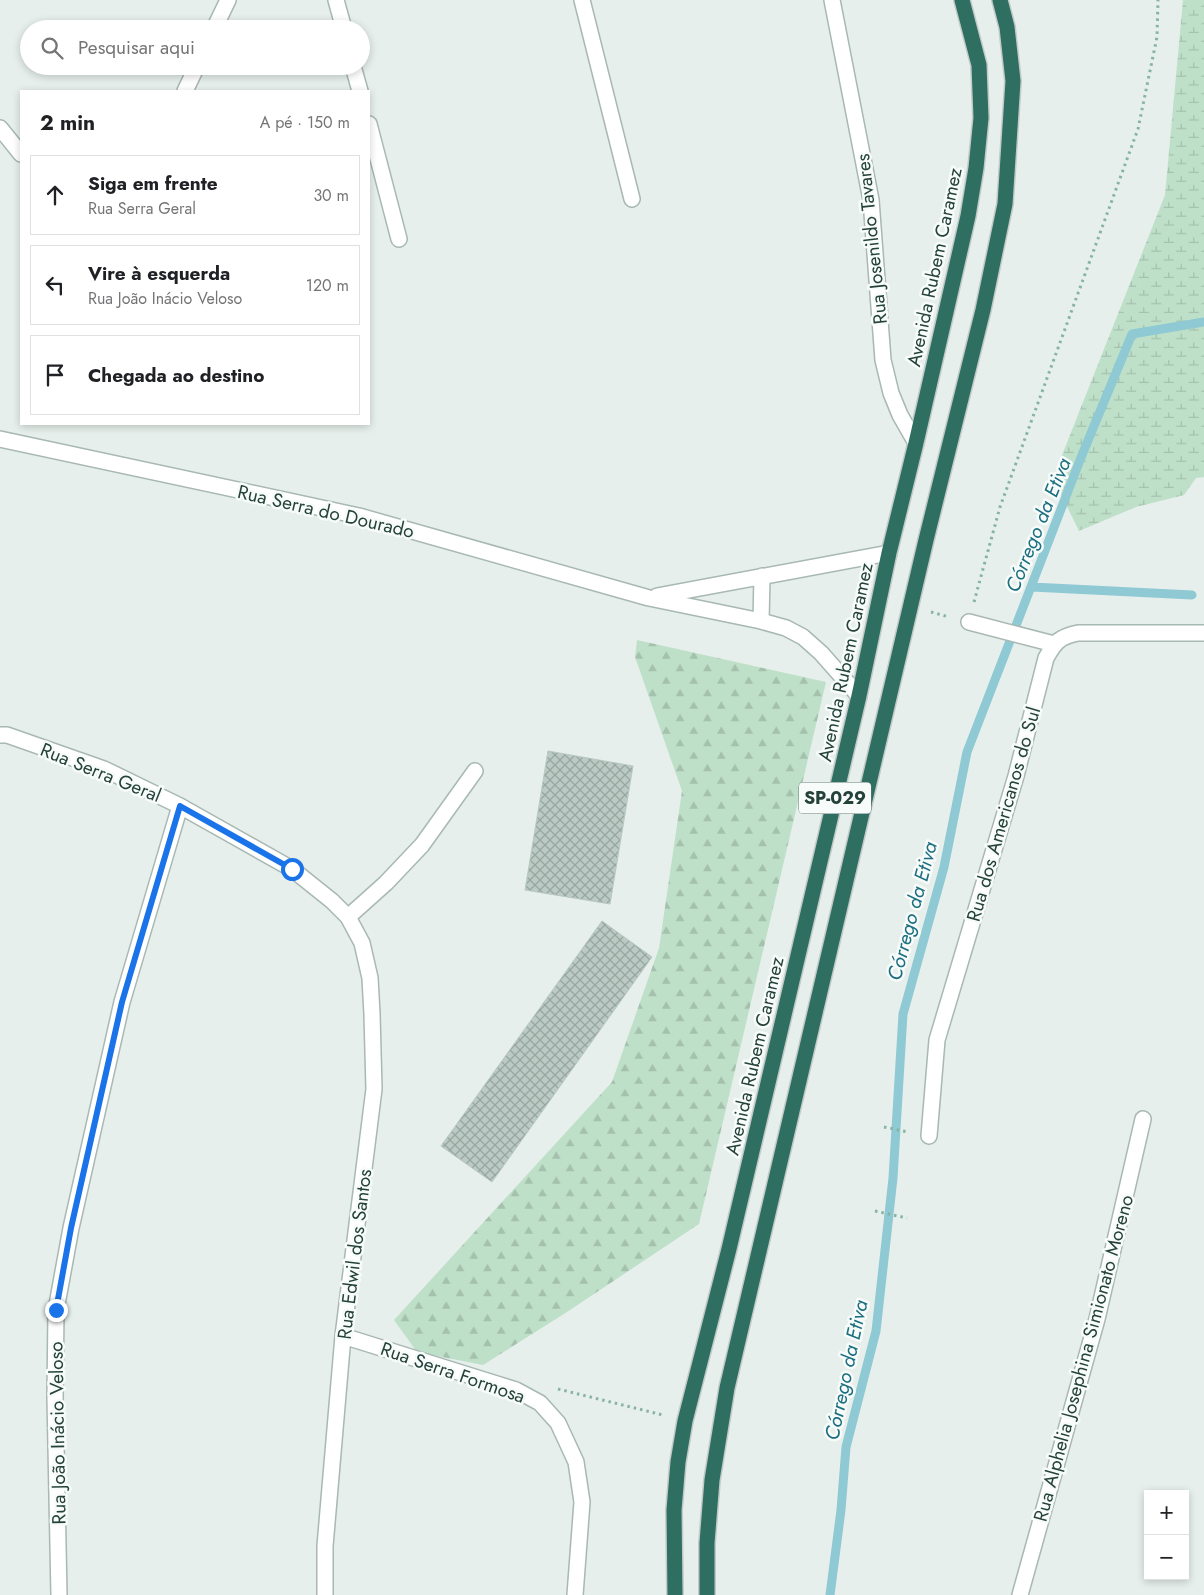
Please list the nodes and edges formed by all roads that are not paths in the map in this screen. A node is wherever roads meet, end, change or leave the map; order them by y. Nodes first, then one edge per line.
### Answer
1 (228, 0) edge
2 (336, 0) edge
3 (582, 0) edge
4 (832, 0) edge
5 (962, 0) edge
6 (1000, 0) edge
7 (218, 20) edge
8 (342, 20) edge
9 (193, 75) edge
10 (356, 75) edge
11 (185, 90) edge
12 (360, 90) edge
13 (0, 128) edge
14 (370, 128) edge
15 (20, 153) edge
16 (632, 199) dead end
17 (399, 239) dead end
18 (0, 439) edge
19 (916, 444) junction
20 (889, 553) junction
21 (762, 576) junction
22 (649, 598) junction
23 (761, 621) junction
24 (969, 622) road end
25 (1204, 632) edge
26 (1054, 644) junction
27 (859, 696) junction
28 (0, 735) edge
29 (475, 771) dead end
30 (180, 806) junction
31 (348, 917) junction
32 (1143, 1119) dead end
33 (929, 1136) dead end
34 (343, 1336) junction
35 (59, 1595) edge
36 (325, 1595) edge
37 (575, 1595) edge
38 (675, 1595) edge
39 (707, 1595) edge
40 (1020, 1595) edge

1 - 7 street
2 - 8 street
3 - 16 street
4 - 19 street, Rua Josenildo Tavares
5 - 19 highway, Avenida Rubem Caramez / SP-029
6 - 39 highway, SP-029
9 - 11 street
10 - 12 street
13 - 15 street
14 - 17 street
18 - 22 street, Rua Serra do Dourado
19 - 20 highway, Avenida Rubem Caramez / SP-029
20 - 21 street, Rua Serra do Dourado
20 - 27 highway, Avenida Rubem Caramez / SP-029
21 - 22 street, Rua Serra do Dourado
21 - 23 street
22 - 23 street, Rua Serra do Dourado
23 - 27 street, Rua Serra do Dourado
24 - 26 street
25 - 26 street
26 - 33 street, Rua dos Americanos do Sul
27 - 38 highway, Avenida Rubem Caramez / SP-029
28 - 30 street, Rua Serra Geral
29 - 31 street
30 - 31 street, Rua Serra Geral
30 - 35 street, Rua João Inácio Veloso
31 - 34 street, Rua Edwil dos Santos
32 - 40 street, Rua Alphelia Josephina Simionato Moreno
34 - 36 street, Rua Edwil dos Santos
34 - 37 street, Rua Serra Formosa

